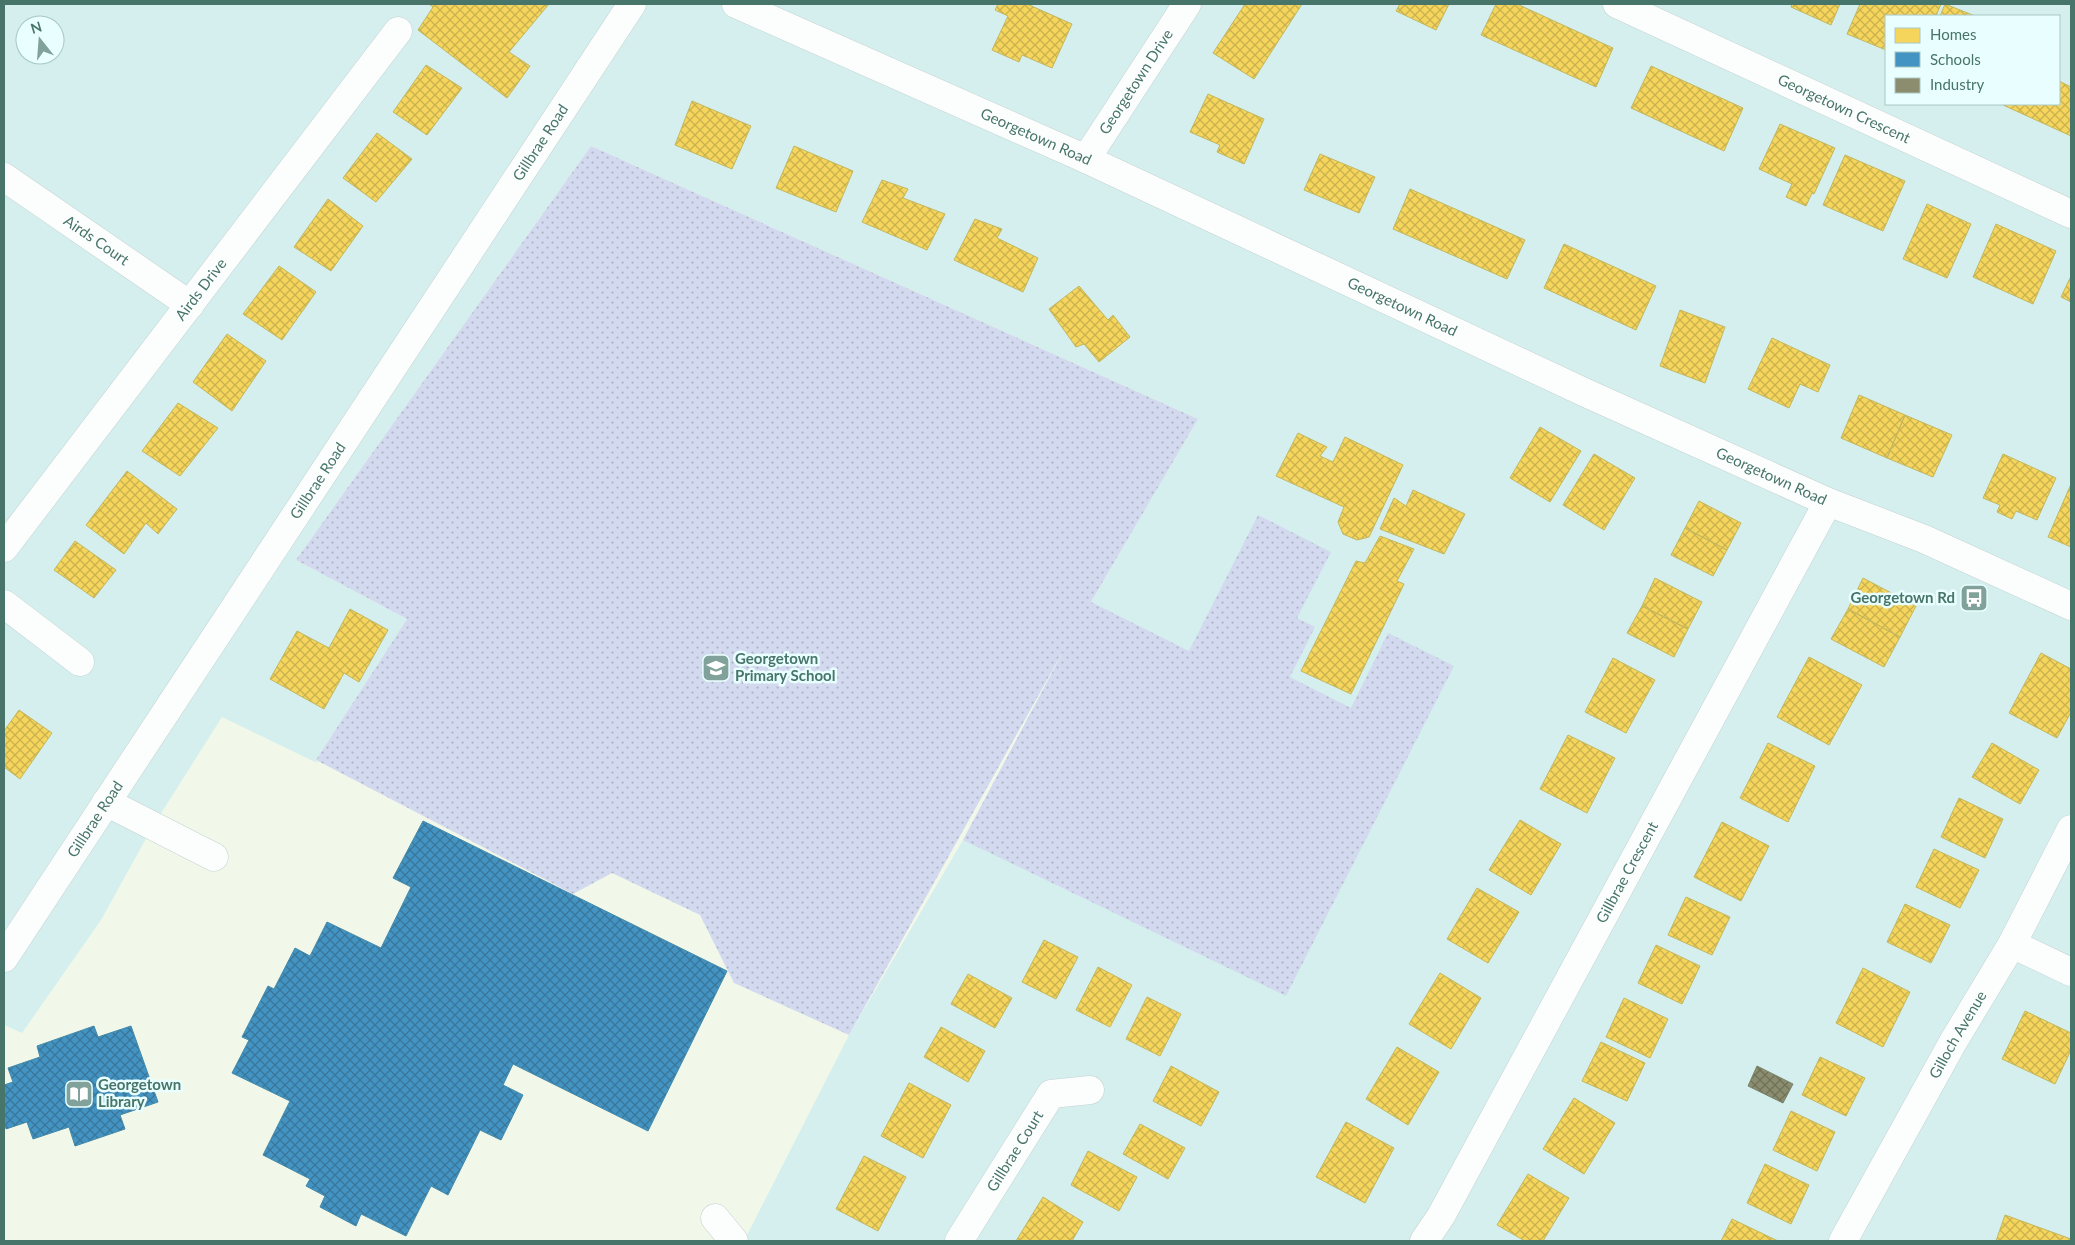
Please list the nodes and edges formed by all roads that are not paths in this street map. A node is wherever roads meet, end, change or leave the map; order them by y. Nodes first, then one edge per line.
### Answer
1 (632, 4) edge
2 (736, 4) edge
3 (1188, 4) edge
4 (1617, 4) edge
5 (398, 31) dead end
6 (1086, 159) junction
7 (4, 177) edge
8 (2071, 214) edge
9 (190, 305) junction
10 (1828, 502) junction
11 (4, 548) edge
12 (4, 604) edge
13 (2071, 606) edge
14 (80, 662) dead end
15 (106, 802) junction
16 (2071, 828) edge
17 (214, 856) dead end
18 (2012, 944) junction
19 (4, 958) edge
20 (2071, 972) edge
21 (1090, 1090) dead end
22 (715, 1218) dead end
23 (734, 1241) edge
24 (959, 1241) edge
25 (1424, 1241) edge
26 (1843, 1241) edge

1 - 15 street, Gillbrae Road
2 - 6 street, Georgetown Road
3 - 6 street, Georgetown Drive
4 - 8 street, Georgetown Crescent
5 - 9 street, Airds Drive
6 - 10 street, Georgetown Road
7 - 9 street, Airds Court
9 - 11 street, Airds Drive
10 - 13 street, Georgetown Road
10 - 25 street, Gillbrae Crescent
12 - 14 street
15 - 17 street
15 - 19 street, Gillbrae Road
16 - 18 street, Gilloch Avenue
18 - 20 street
18 - 26 street, Gilloch Avenue
21 - 24 street, Gillbrae Court
22 - 23 street

